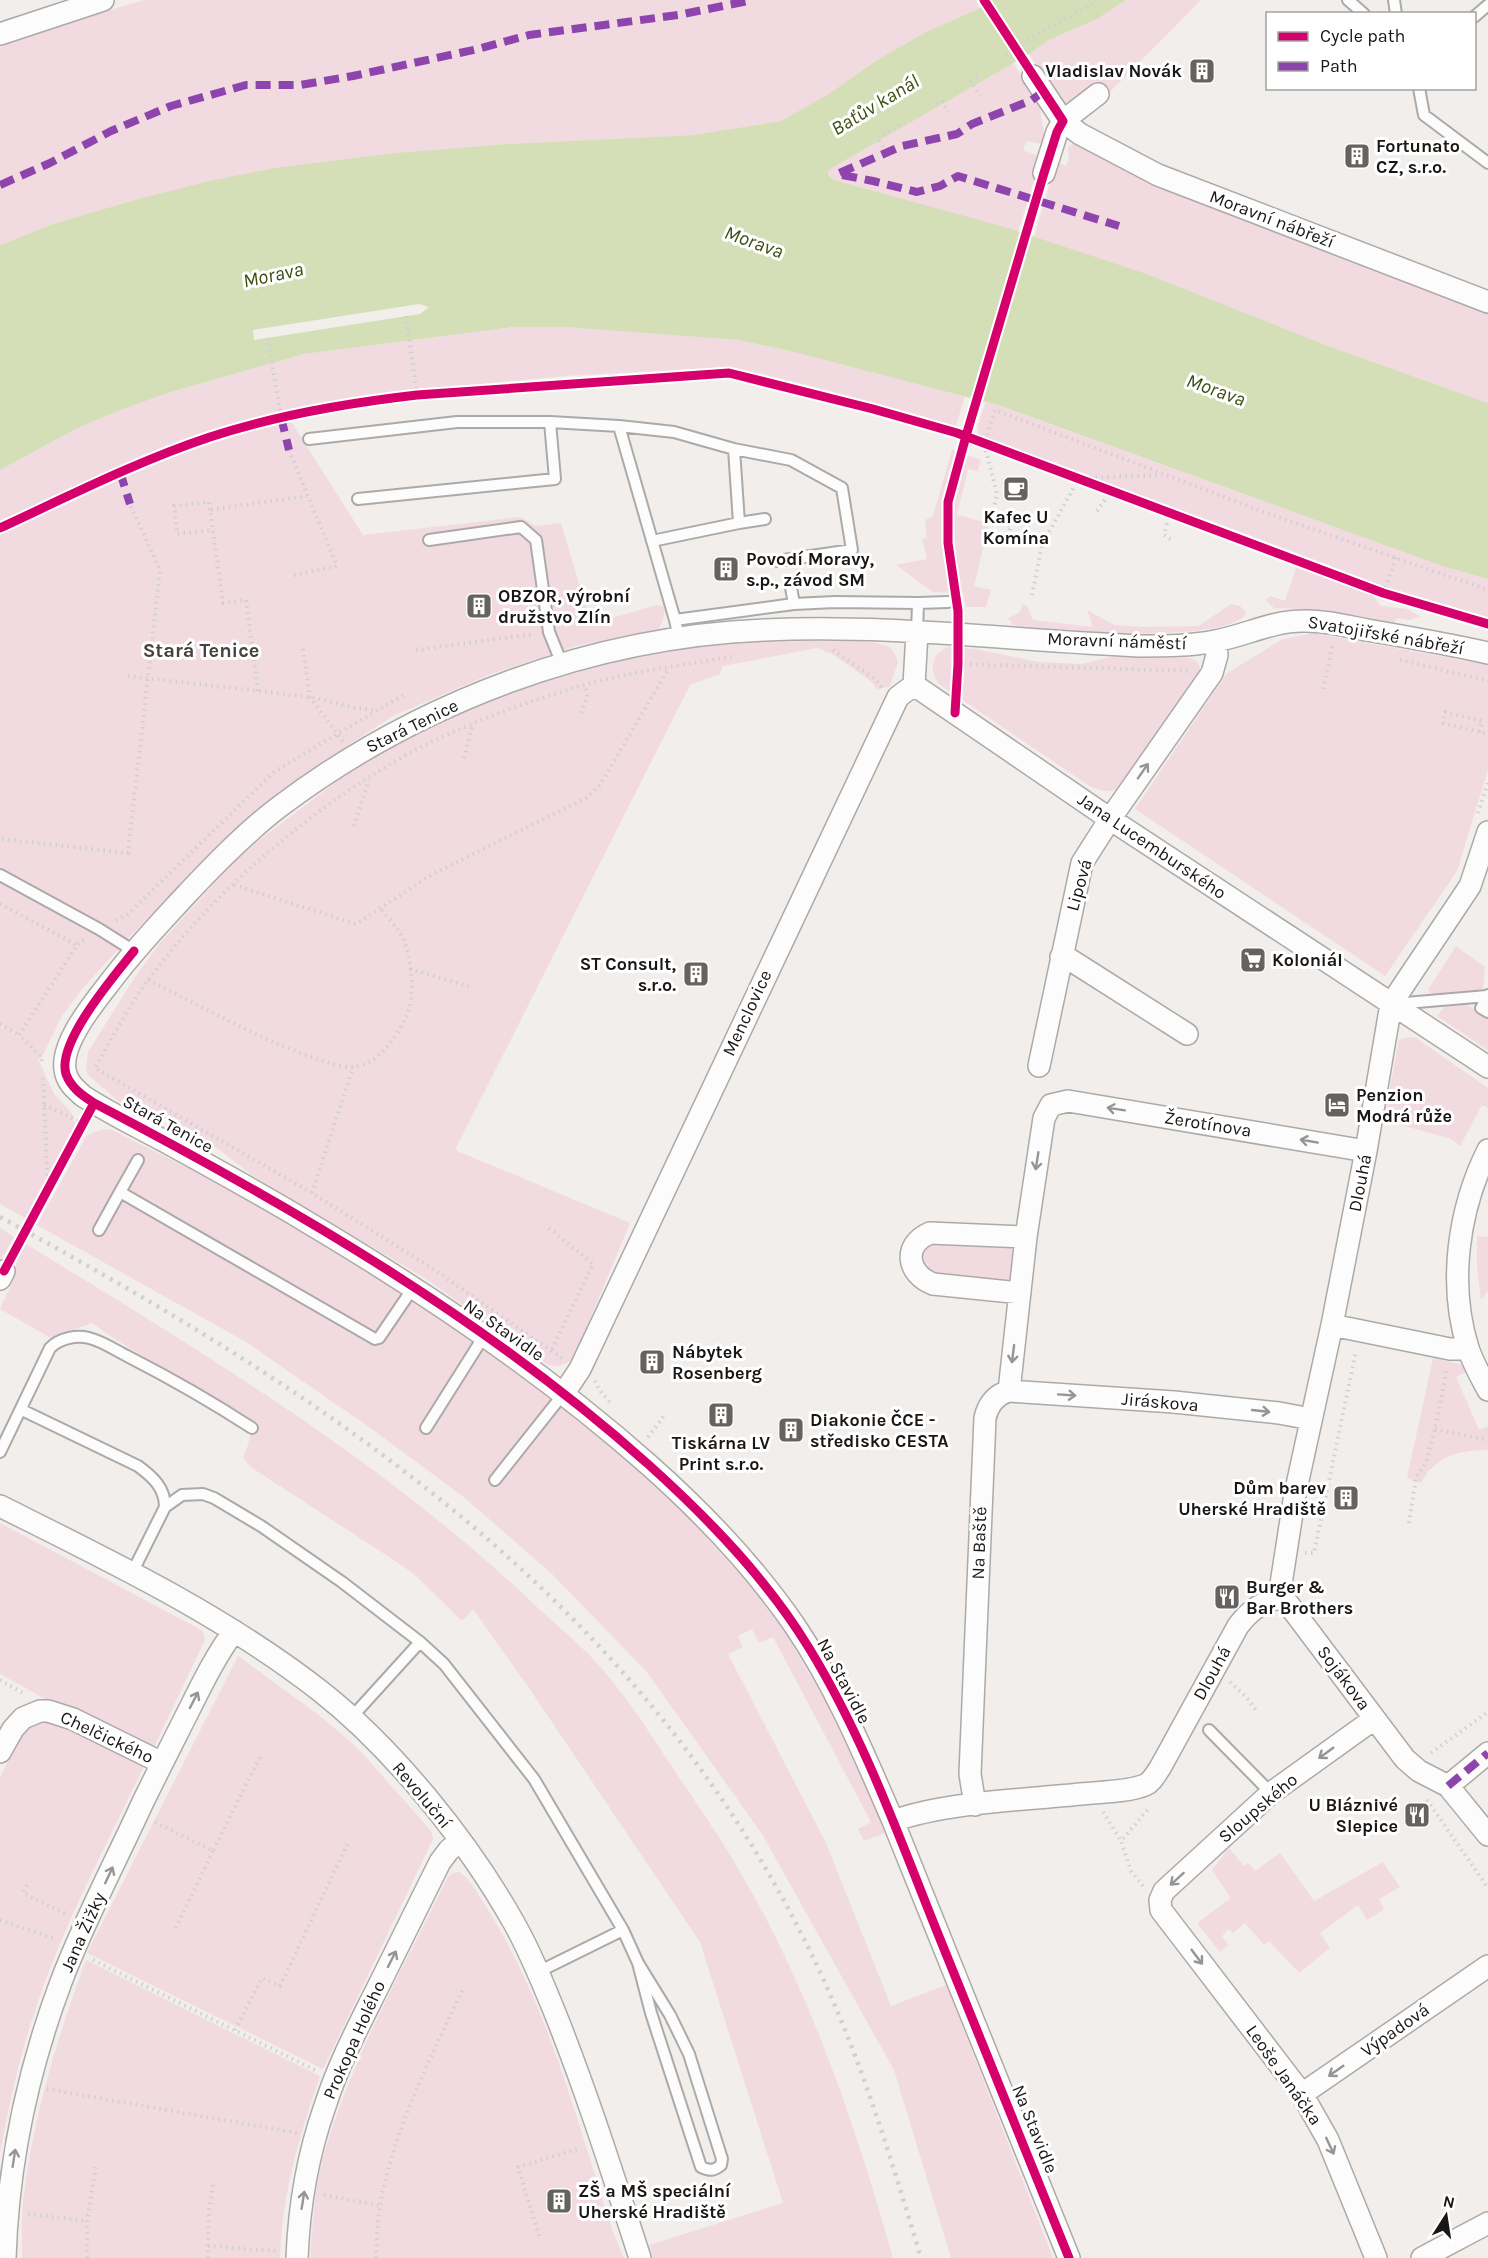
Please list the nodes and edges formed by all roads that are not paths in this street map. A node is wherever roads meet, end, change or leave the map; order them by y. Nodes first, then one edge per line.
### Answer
1 (103, 0) edge
2 (1348, 0) edge
3 (1488, 5) edge
4 (1362, 12) edge
5 (1476, 15) edge
6 (0, 34) edge
7 (1033, 76) road end
8 (1419, 90) edge
9 (1098, 94) dead end
10 (1064, 121) junction
11 (1488, 163) edge
12 (1044, 173) dead end
13 (1488, 302) edge
14 (550, 422) junction
15 (619, 426) junction
16 (309, 439) dead end
17 (734, 448) junction
18 (358, 499) dead end
19 (765, 519) dead end
20 (739, 523) junction
21 (429, 540) dead end
22 (652, 541) junction
23 (777, 561) dead end
24 (790, 582) dead end
25 (948, 602) dead end
26 (918, 603) junction
27 (794, 604) junction
28 (677, 628) junction
29 (918, 633) junction
30 (1215, 641) junction
31 (1488, 653) edge
32 (562, 664) junction
33 (914, 686) junction
34 (1110, 819) junction
35 (1483, 824) edge
36 (0, 875) edge
37 (1482, 876) edge
38 (134, 951) junction
39 (1061, 957) junction
40 (1488, 996) edge
41 (1391, 1004) junction
42 (1488, 1012) edge
43 (1187, 1034) dead end
44 (1039, 1066) dead end
45 (1488, 1067) edge
46 (1366, 1150) junction
47 (1488, 1150) edge
48 (138, 1160) dead end
49 (120, 1192) junction
50 (99, 1230) dead end
51 (1026, 1237) junction
52 (385, 1270) joint
53 (413, 1288) junction
54 (1020, 1293) junction
55 (1332, 1325) junction
56 (484, 1336) junction
57 (1459, 1349) junction
58 (1488, 1390) edge
59 (1009, 1391) junction
60 (564, 1393) junction
61 (22, 1410) junction
62 (1311, 1419) junction
63 (252, 1428) dead end
64 (426, 1428) dead end
65 (0, 1452) edge
66 (495, 1480) dead end
67 (0, 1506) edge
68 (165, 1507) junction
69 (132, 1573) junction
70 (1283, 1597) junction
71 (234, 1631) junction
72 (420, 1642) junction
73 (351, 1718) junction
74 (1374, 1719) junction
75 (1209, 1730) dead end
76 (0, 1752) edge
77 (1488, 1753) edge
78 (162, 1763) junction
79 (1448, 1785) junction
80 (1271, 1794) junction
81 (975, 1805) junction
82 (893, 1821) junction
83 (1488, 1835) edge
84 (460, 1841) junction
85 (1161, 1910) joint
86 (623, 1930) junction
87 (638, 1963) junction
88 (1488, 1966) edge
89 (538, 1972) junction
90 (1302, 2094) junction
91 (1488, 2223) edge
92 (291, 2255) edge
93 (5, 2258) edge
94 (640, 2258) edge
95 (1069, 2258) edge
96 (1376, 2258) edge
97 (1422, 2258) edge

1 - 6 street
2 - 4 lane
3 - 5 lane
7 - 10 street, Moravní nábřeží
8 - 11 lane
9 - 10 street
10 - 12 street
10 - 13 street, Moravní nábřeží
14 - 15 lane
14 - 16 lane
14 - 18 lane
15 - 17 lane
15 - 22 lane
17 - 20 lane
17 - 23 lane
19 - 20 lane
20 - 22 lane
21 - 32 lane
22 - 28 lane
24 - 27 lane
25 - 26 lane
26 - 27 lane
26 - 29 lane
27 - 28 lane
28 - 29 street, Stará Tenice
28 - 32 street, Stará Tenice
29 - 30 street, Moravní náměstí
29 - 33 street
30 - 31 street, Svatojiřské nábřeží
34 -> 30 street
32 - 38 street, Stará Tenice
33 - 34 street, Jana Lucemburského
33 - 60 street, Menclovice
34 - 39 street, Lipová
34 - 41 street, Jana Lucemburského
35 - 37 street
36 - 38 lane
37 - 41 street
38 - 52 street, Stará Tenice
39 - 43 street
39 - 44 street, Lipová
40 - 41 lane
40 - 42 lane
41 - 45 street, Jana Lucemburského
41 - 46 street, Dlouhá
46 -> 51 street, Žerotínova
46 - 55 street, Dlouhá
47 - 57 street
48 - 49 lane
49 - 50 lane
49 - 53 lane
51 - 54 street
51 - 54 street
52 - 53 street, Na Stavidle
53 - 56 street, Na Stavidle
54 -> 59 street
55 - 57 street
55 - 62 street, Dlouhá
56 - 60 street, Na Stavidle
56 - 64 lane
57 - 58 street
59 -> 62 street, Jiráskova
59 - 81 street, Na Baště
60 - 66 lane
60 - 82 street, Na Stavidle
61 - 63 lane
61 - 65 lane
61 - 68 lane
62 - 70 street, Dlouhá
67 - 69 street, Revoluční
68 - 69 lane
68 - 72 lane
69 - 71 street, Revoluční
70 - 74 street, Sojákova
70 - 81 street, Dlouhá
71 - 73 street, Revoluční
78 -> 71 street, Jana Žižky
72 - 73 lane
72 - 86 lane
73 - 84 street, Revoluční
74 - 79 street, Sojákova
74 -> 80 street, Sloupského
75 - 80 lane
76 - 78 street, Chelčického
77 - 79 street
93 -> 78 street, Jana Žižky
79 - 83 street
80 -> 85 street, Sloupského
81 - 82 street, Dlouhá
82 - 95 street, Na Stavidle
84 - 89 street, Revoluční
92 -> 84 street, Prokopa Holého
85 -> 90 street, Leoše Janáčka
86 - 87 lane
86 - 89 lane
87 - 87 lane
88 -> 90 street, Výpadová
89 - 94 street, Revoluční
90 -> 96 street, Leoše Janáčka
91 - 97 street

